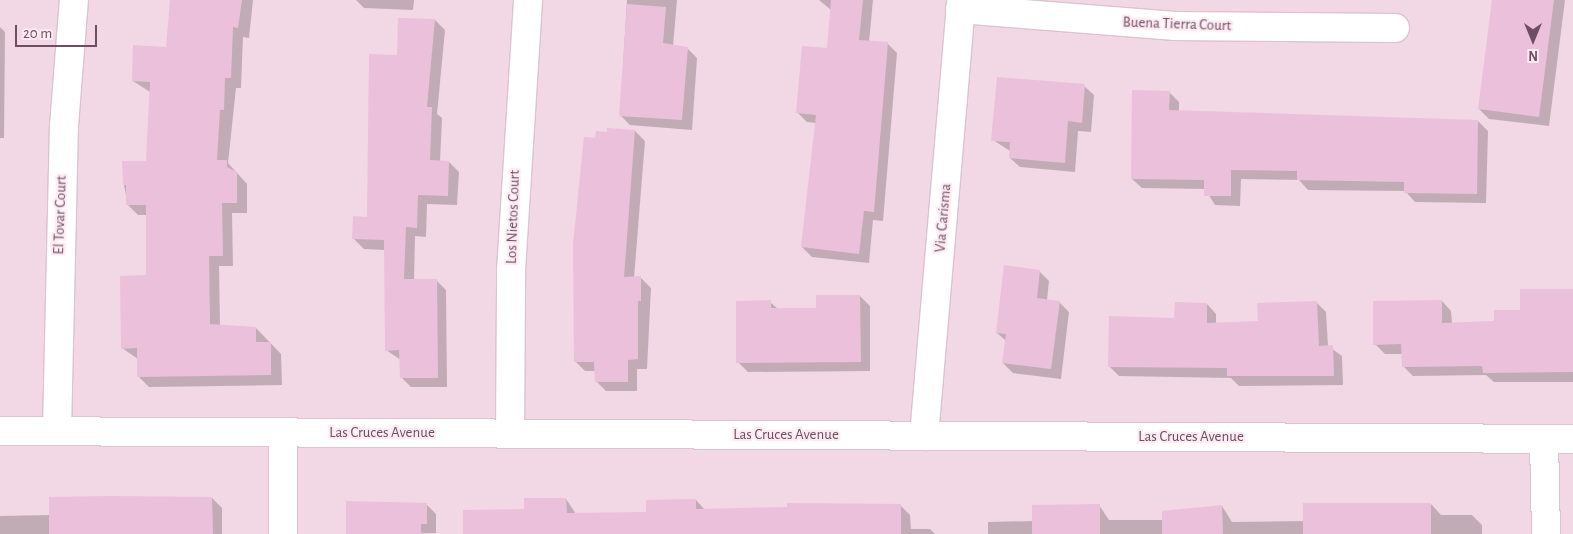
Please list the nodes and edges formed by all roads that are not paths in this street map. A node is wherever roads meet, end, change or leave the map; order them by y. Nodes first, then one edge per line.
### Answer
1 (74, 0) edge
2 (528, 0) edge
3 (961, 5) edge
4 (1395, 28) dead end
5 (0, 431) edge
6 (57, 431) junction
7 (283, 432) junction
8 (510, 434) junction
9 (924, 436) junction
10 (1544, 439) junction
11 (1573, 439) edge
12 (282, 534) edge
13 (1546, 534) edge

1 - 6 street, El Tovar Court
2 - 8 street, Los Nietos Court
3 - 4 street, Buena Tierra Court
3 - 9 street, Via Carisma
5 - 6 street, Las Cruces Avenue
6 - 7 street, Las Cruces Avenue
7 - 8 street, Las Cruces Avenue
7 - 12 street
8 - 9 street, Las Cruces Avenue
9 - 10 street, Las Cruces Avenue
10 - 11 street, Las Cruces Avenue
10 - 13 street

